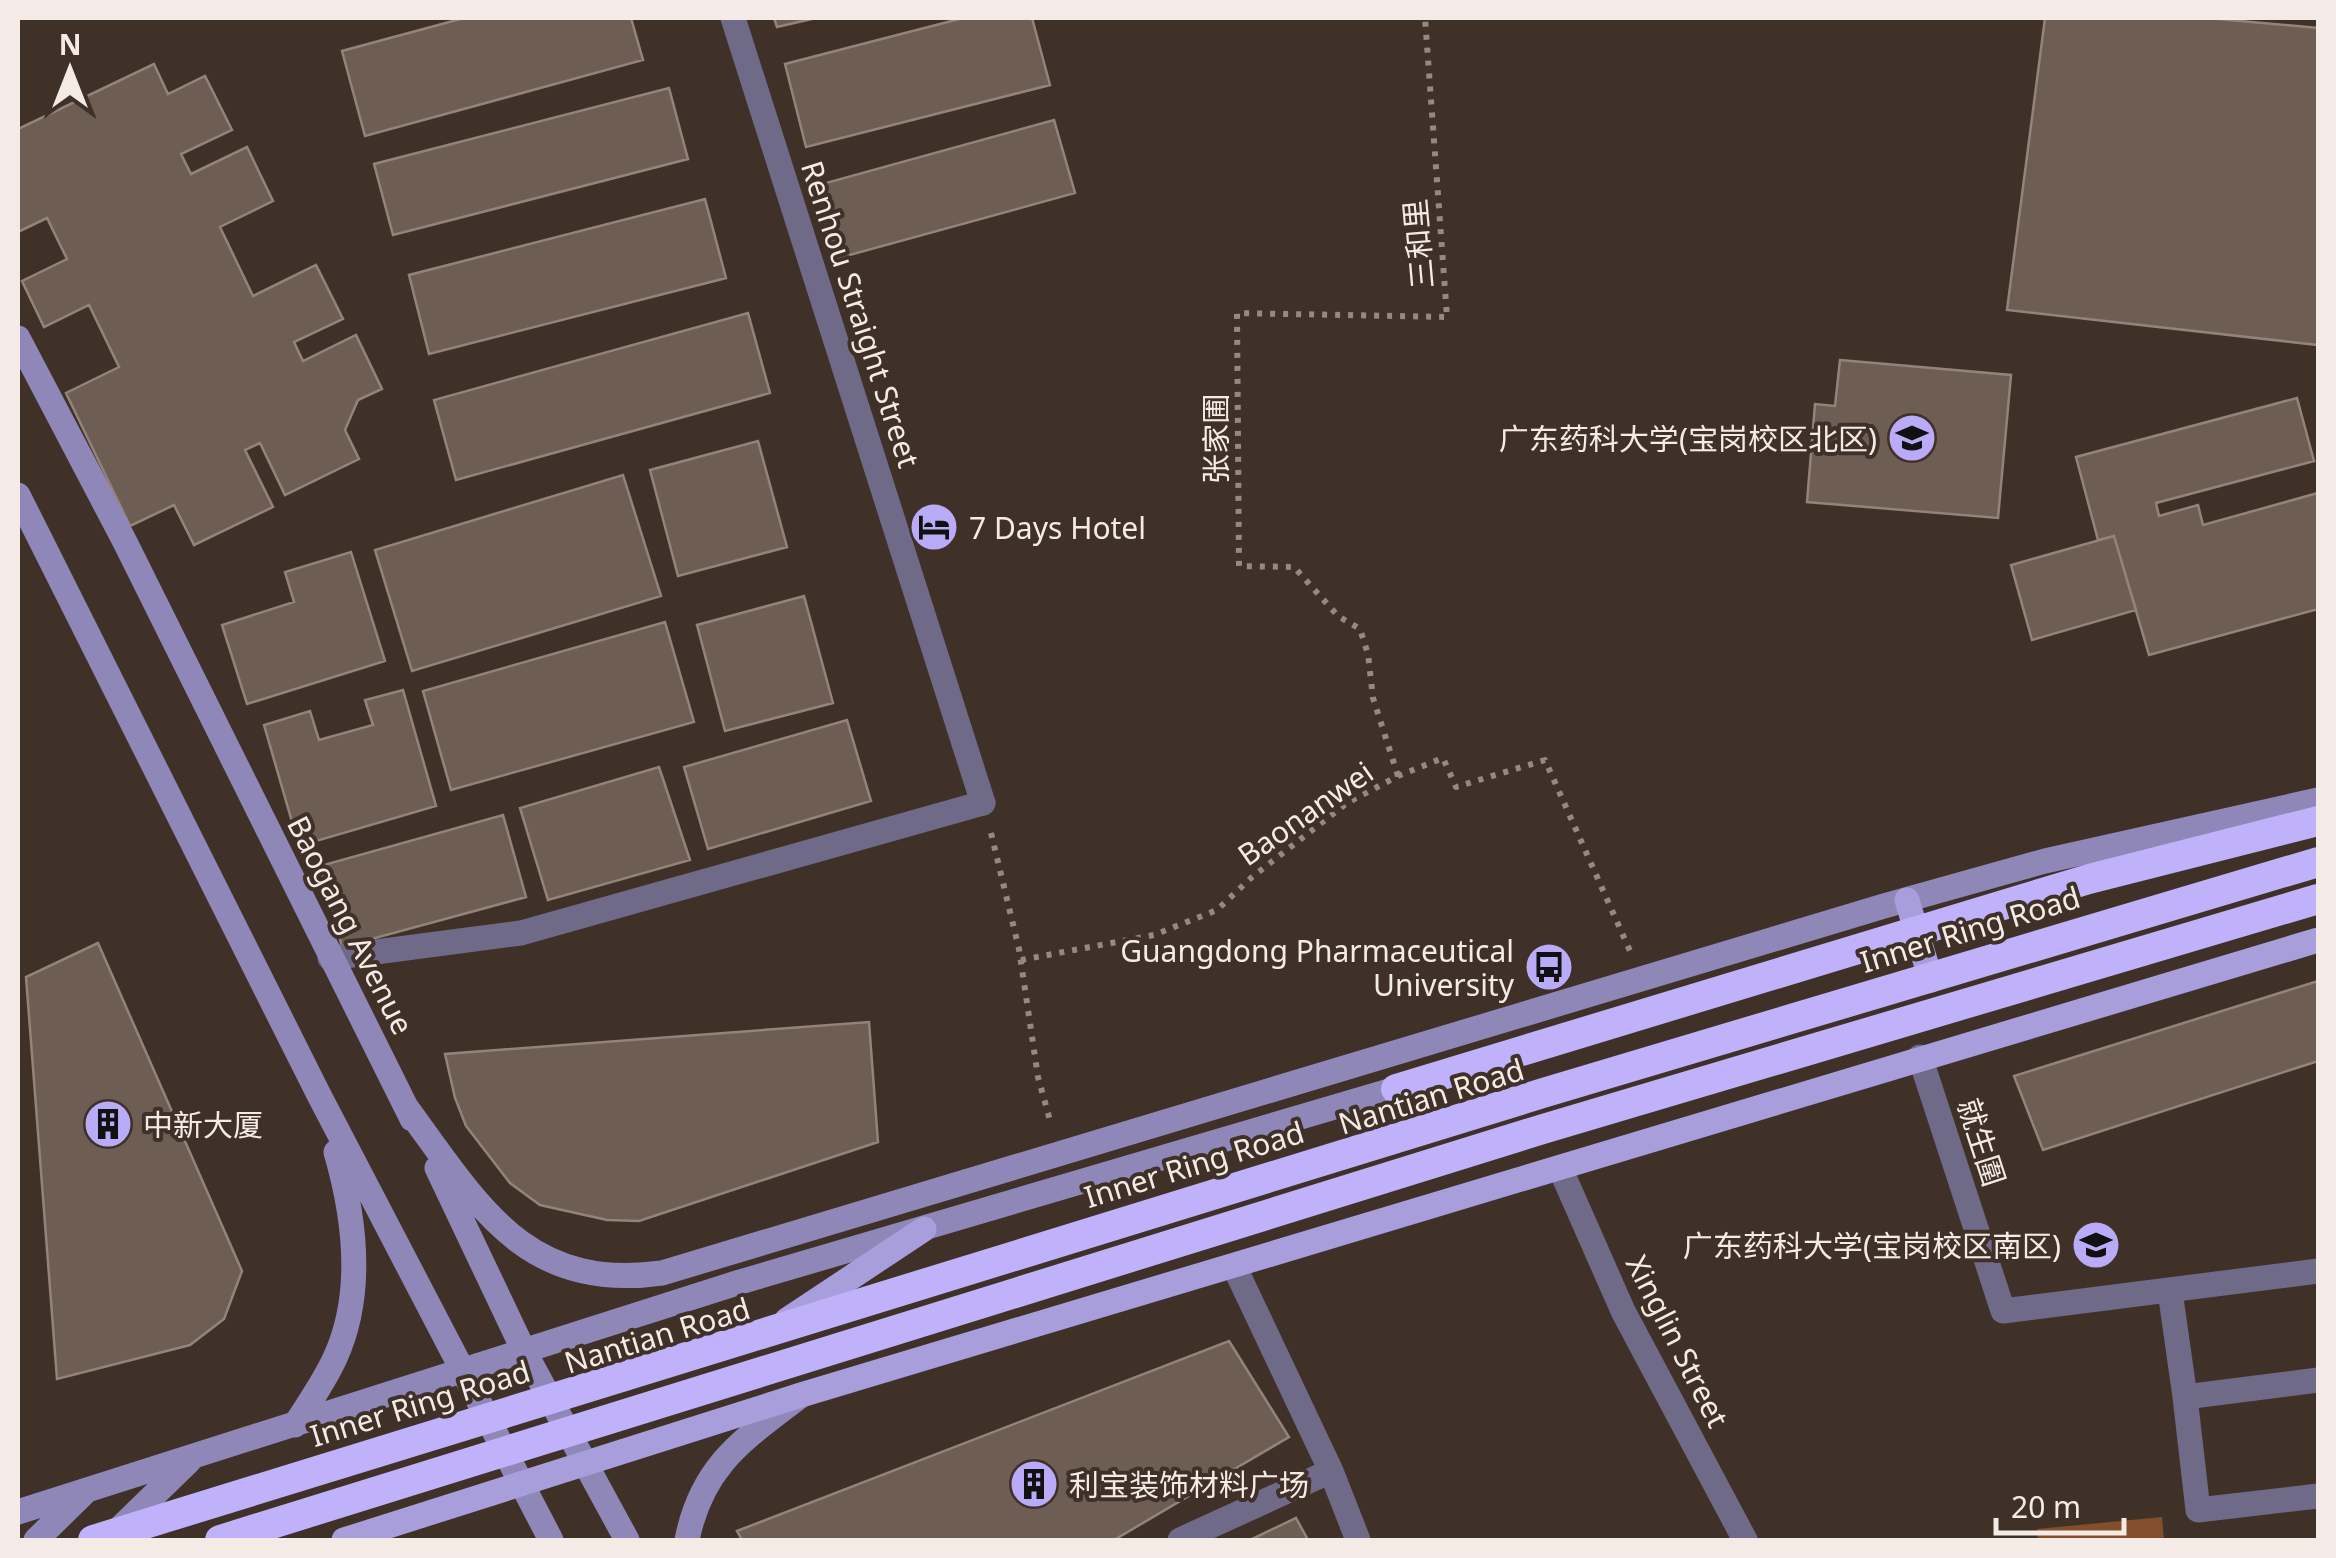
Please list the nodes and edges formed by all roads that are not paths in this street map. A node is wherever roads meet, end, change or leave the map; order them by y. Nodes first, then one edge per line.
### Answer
1 (733, 18) edge
2 (18, 338) edge
3 (18, 494) edge
4 (2318, 800) edge
5 (2318, 821) edge
6 (2318, 864) edge
7 (2318, 899) edge
8 (1907, 900) junction
9 (2318, 940) edge
10 (330, 958) junction
11 (1930, 980) junction
12 (1920, 1057) junction
13 (1396, 1089) joint
14 (319, 1095) junction
15 (406, 1108) junction
16 (1560, 1168) junction
17 (924, 1229) junction
18 (730, 1252) junction
19 (1234, 1266) junction
20 (2318, 1271) edge
21 (2170, 1291) junction
22 (761, 1336) junction
23 (524, 1352) junction
24 (461, 1372) junction
25 (2318, 1380) edge
26 (801, 1395) junction
27 (2185, 1397) junction
28 (551, 1402) junction
29 (488, 1422) junction
30 (295, 1425) junction
31 (193, 1457) junction
32 (586, 1464) junction
33 (1331, 1470) junction
34 (521, 1484) junction
35 (88, 1490) junction
36 (2318, 1496) edge
37 (18, 1512) edge
38 (36, 1540) edge
39 (92, 1540) edge
40 (107, 1540) edge
41 (220, 1540) edge
42 (344, 1540) edge
43 (552, 1540) edge
44 (627, 1540) edge
45 (687, 1540) edge
46 (1180, 1540) edge
47 (1358, 1540) edge
48 (1744, 1540) edge

1 - 10 street, Renhou Straight Street
2 - 10 main road, Baogang Avenue
3 - 14 main road
4 - 8 main road
5 - 13 highway
6 - 11 main road, Nantian Road
6 - 39 highway, Inner Ring Road
7 - 41 highway
8 - 11 main road
8 - 18 main road
9 - 12 main road
10 - 15 main road, Baogang Avenue
11 - 22 main road, Nantian Road
12 - 16 main road
12 - 21 street, 就生圍
13 - 17 main road
14 - 24 main road
14 - 30 main road
15 - 18 main road
15 - 23 main road, Baogang Avenue
16 - 19 main road
16 - 48 street, Xinglin Street
17 - 18 main road
17 - 22 main road
17 - 23 main road
19 - 26 main road
19 - 33 street
20 - 21 street
21 - 27 street
22 - 28 main road, Nantian Road
23 - 24 main road
23 - 28 main road, Baogang Avenue
24 - 29 main road
24 - 30 main road
25 - 27 street
26 - 32 main road
26 - 45 main road
27 - 36 street
28 - 29 main road, Nantian Road
28 - 32 main road, Baogang Avenue
29 - 34 main road
29 - 40 main road, Nantian Road
30 - 31 main road
31 - 35 main road
31 - 40 main road
32 - 34 main road
32 - 44 main road, Baogang Avenue
33 - 46 street
33 - 47 street
34 - 42 main road
34 - 43 main road
35 - 37 main road
35 - 38 main road

